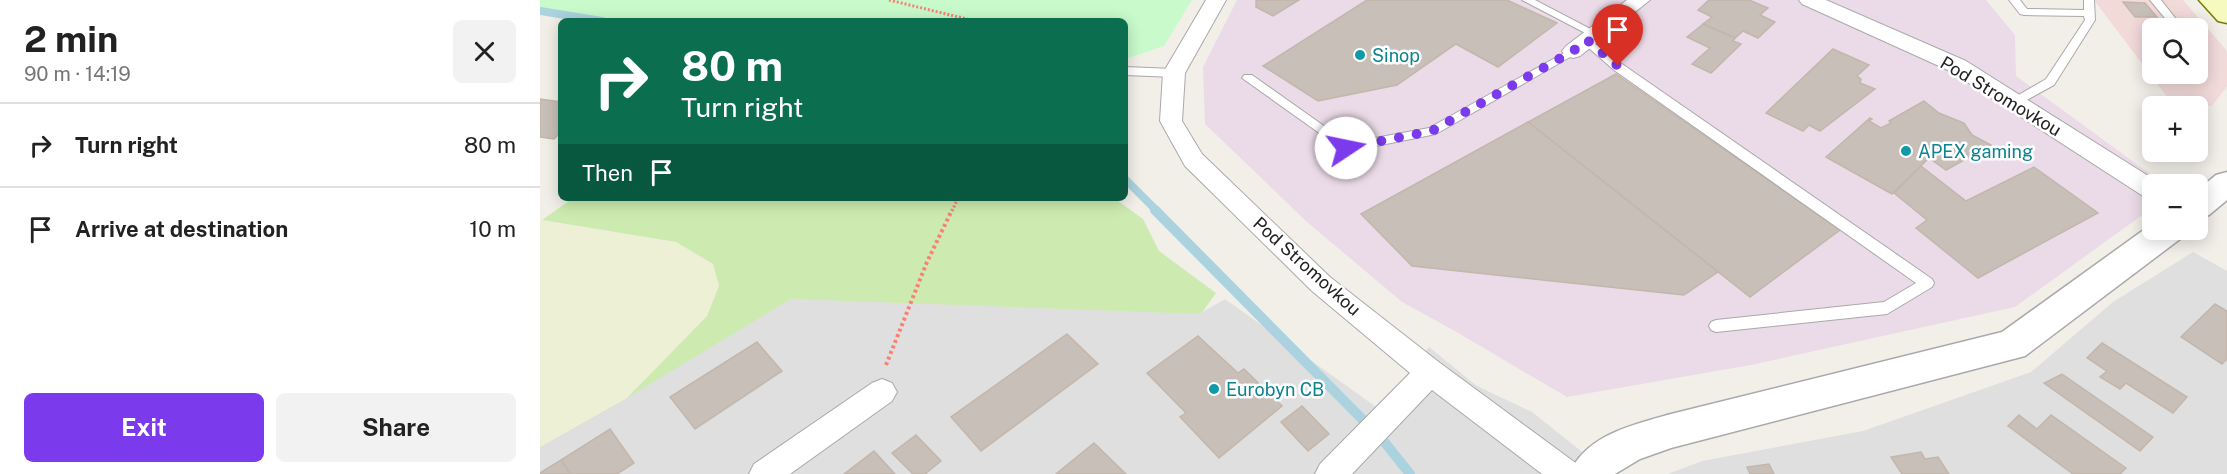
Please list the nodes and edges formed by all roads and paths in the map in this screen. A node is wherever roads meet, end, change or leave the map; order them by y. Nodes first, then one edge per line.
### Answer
1 (889, 0) edge
2 (1216, 0) edge
3 (1527, 0) edge
4 (1640, 0) edge
5 (1809, 0) edge
6 (2014, 0) edge
7 (2089, 0) edge
8 (2155, 0) edge
9 (2090, 13) junction
10 (963, 18) edge
11 (2170, 18) edge
12 (1585, 42) junction
13 (1128, 71) edge
14 (1174, 73) junction
15 (1248, 78) dead end
16 (2014, 103) junction
17 (2227, 183) edge
18 (2142, 184) edge
19 (2208, 199) edge
20 (957, 201) edge
21 (2154, 240) edge
22 (1716, 326) dead end
23 (1430, 372) junction
24 (882, 392) joint
25 (765, 474) edge
26 (1331, 474) edge
27 (1566, 474) edge
28 (1589, 474) edge

1 - 10 path
2 - 14 street, Pod Stromovkou
3 - 12 lane
4 - 12 street
5 - 16 street, Pod Stromovkou
6 - 9 lane
7 - 9 lane
8 - 11 lane
9 - 16 lane
12 - 15 lane
12 - 22 lane
13 - 14 lane
14 - 23 street, Pod Stromovkou
16 - 18 street, Pod Stromovkou
17 - 19 street
20 - 24 path
21 - 28 street
23 - 26 street
23 - 27 street, Pod Stromovkou
24 - 25 street

